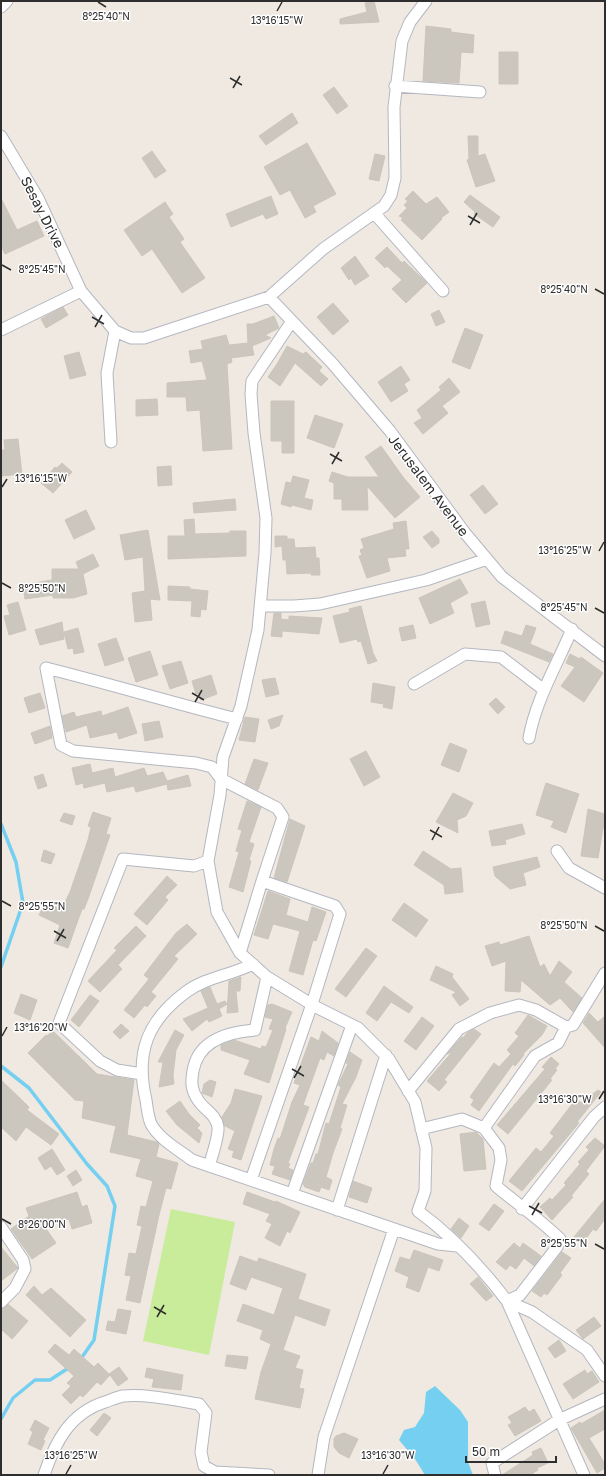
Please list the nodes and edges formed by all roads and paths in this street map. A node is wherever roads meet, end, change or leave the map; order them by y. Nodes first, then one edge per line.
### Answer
1 (7, 1) edge
2 (426, 1) edge
3 (1, 7) edge
4 (396, 86) junction
5 (480, 92) dead end
6 (1, 136) edge
7 (375, 214) junction
8 (81, 290) junction
9 (444, 291) dead end
10 (269, 296) junction
11 (292, 321) junction
12 (1, 330) edge
13 (115, 331) junction
14 (111, 442) dead end
15 (487, 559) junction
16 (260, 606) junction
17 (572, 629) junction
18 (605, 656) edge
19 (414, 684) dead end
20 (544, 690) junction
21 (236, 719) junction
22 (529, 738) dead end
23 (222, 779) junction
24 (557, 851) dead end
25 (208, 861) junction
26 (262, 881) junction
27 (605, 888) edge
28 (240, 953) junction
29 (253, 964) junction
30 (605, 973) edge
31 (267, 977) junction
32 (312, 1004) junction
33 (352, 1025) junction
34 (566, 1027) junction
35 (386, 1056) junction
36 (142, 1074) junction
37 (408, 1091) junction
38 (605, 1107) edge
39 (484, 1128) junction
40 (421, 1129) junction
41 (209, 1166) junction
42 (251, 1180) junction
43 (292, 1194) junction
44 (522, 1209) junction
45 (337, 1210) junction
46 (1, 1227) edge
47 (394, 1229) junction
48 (457, 1246) junction
49 (507, 1301) junction
50 (1, 1302) edge
51 (605, 1376) edge
52 (605, 1399) edge
53 (559, 1420) junction
54 (44, 1475) edge
55 (269, 1475) edge
56 (318, 1475) edge
57 (495, 1475) edge
58 (584, 1475) edge

1 - 3 street
2 - 4 street, Sesay Drive
4 - 5 street
4 - 7 street, Sesay Drive
6 - 8 street, Sesay Drive
7 - 9 street
7 - 10 street, Sesay Drive
8 - 12 street
8 - 13 street, Sesay Drive
10 - 11 street, Jerusalem Avenue
10 - 13 street, Sesay Drive
11 - 15 street, Jerusalem Avenue
11 - 16 street
13 - 14 street
15 - 16 street
15 - 17 street, Jerusalem Avenue
16 - 21 street
17 - 18 street, Jerusalem Avenue
17 - 20 street
19 - 20 street
20 - 22 street
21 - 23 street
21 - 23 street
23 - 25 street
23 - 26 street
24 - 27 street
25 - 28 street
25 - 36 street
26 - 28 street
26 - 32 street
28 - 29 street
29 - 31 street
29 - 36 street
30 - 34 street
31 - 32 street
31 - 41 street
32 - 33 street
32 - 42 street
33 - 35 street
33 - 43 street
34 - 37 street
34 - 39 street
35 - 37 street
35 - 45 street
36 - 41 street
37 - 40 street
38 - 44 street
39 - 40 street
39 - 44 street
40 - 48 street
41 - 42 street
42 - 43 street
43 - 45 street
44 - 49 street
45 - 47 street
46 - 50 street
47 - 48 street
47 - 56 street
48 - 49 street
49 - 51 street
49 - 53 street
52 - 53 street
53 - 57 street
53 - 58 street
54 - 55 street

